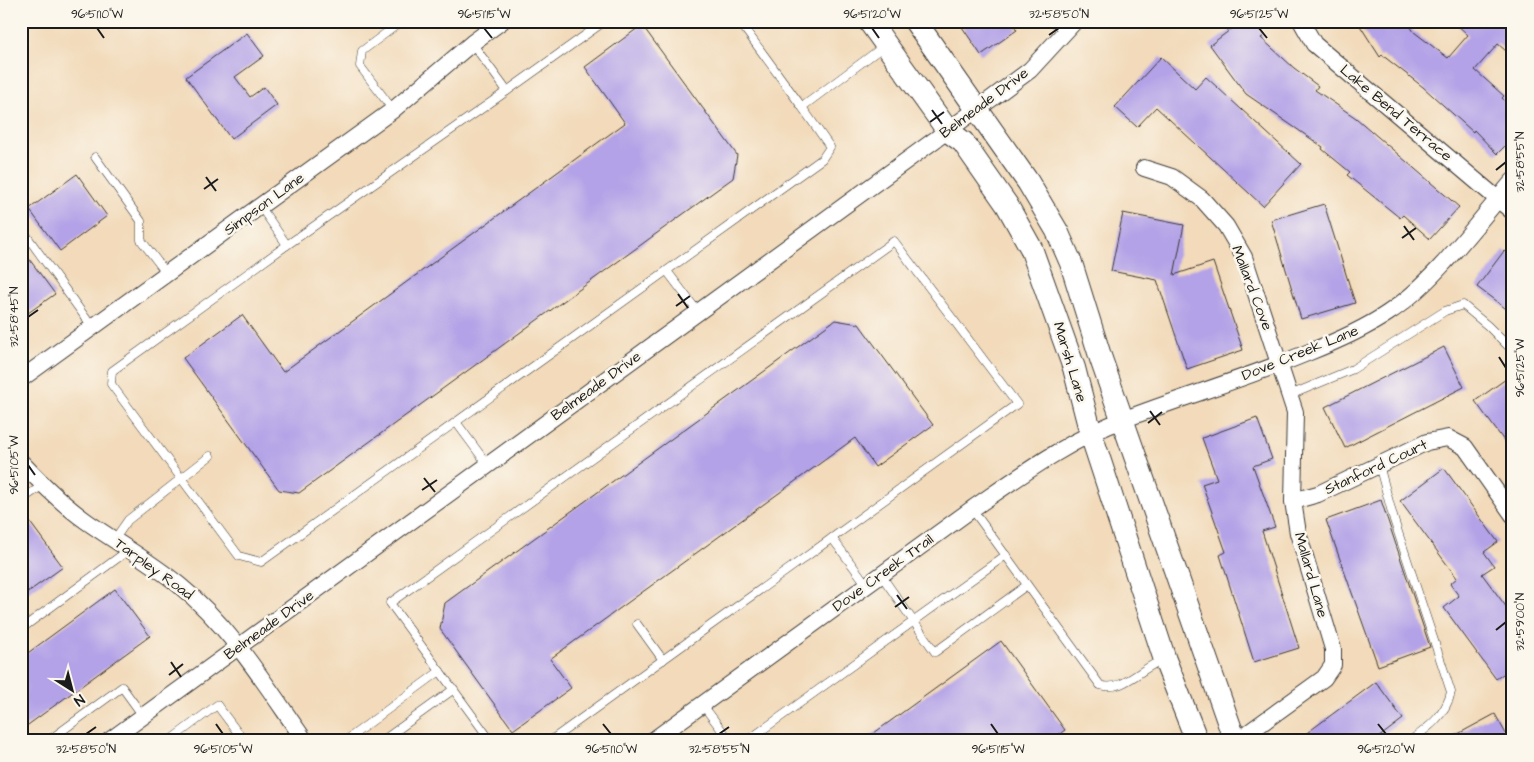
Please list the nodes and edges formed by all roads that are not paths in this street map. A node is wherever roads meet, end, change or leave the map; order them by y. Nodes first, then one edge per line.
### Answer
1 (402, 21) edge
2 (502, 21) edge
3 (604, 21) edge
4 (739, 21) edge
5 (870, 21) edge
6 (915, 21) edge
7 (1052, 21) edge
8 (1301, 21) edge
9 (1071, 27) edge
10 (472, 43) junction
11 (886, 44) junction
12 (507, 91) junction
13 (802, 107) junction
14 (393, 110) junction
15 (976, 110) junction
16 (948, 131) junction
17 (95, 157) dead end
18 (1144, 168) dead end
19 (1513, 181) edge
20 (1498, 199) junction
21 (260, 206) junction
22 (1513, 212) edge
23 (21, 228) edge
24 (287, 244) junction
25 (667, 271) junction
26 (168, 274) junction
27 (698, 312) junction
28 (93, 328) junction
29 (1513, 351) edge
30 (1281, 364) junction
31 (21, 379) edge
32 (1290, 395) junction
33 (1123, 419) junction
34 (456, 422) junction
35 (1091, 434) junction
36 (210, 456) dead end
37 (21, 462) edge
38 (488, 464) junction
39 (1379, 464) junction
40 (181, 477) junction
41 (43, 485) junction
42 (21, 500) edge
43 (1293, 501) junction
44 (972, 509) junction
45 (1513, 515) edge
46 (832, 538) junction
47 (114, 540) junction
48 (130, 549) junction
49 (1006, 556) junction
50 (881, 575) junction
51 (867, 585) junction
52 (1027, 585) junction
53 (914, 621) junction
54 (637, 624) dead end
55 (21, 629) edge
56 (238, 647) junction
57 (663, 660) junction
58 (1164, 660) junction
59 (440, 670) junction
60 (454, 689) junction
61 (702, 704) junction
62 (143, 716) junction
63 (1259, 734) edge
64 (48, 741) edge
65 (109, 741) edge
66 (169, 741) edge
67 (244, 741) edge
68 (305, 741) edge
69 (345, 741) edge
70 (382, 741) edge
71 (491, 741) edge
72 (550, 741) edge
73 (652, 741) edge
74 (730, 741) edge
75 (747, 741) edge
76 (1197, 741) edge
77 (1236, 741) edge
78 (1410, 741) edge

1 - 14 lane
2 - 10 street, Simpson Lane
3 - 12 lane
4 - 13 lane
5 - 11 main road, Marsh Lane
6 - 15 main road, Marsh Lane
7 - 9 lane
8 - 20 street, Lake Bend Terrace
9 - 15 street, Belmeade Drive
10 - 12 lane
10 - 14 street, Simpson Lane
11 - 13 lane
11 - 16 main road, Marsh Lane
12 - 24 lane
13 - 25 lane
14 - 21 street, Simpson Lane
15 - 16 street, Belmeade Drive
15 - 33 main road, Marsh Lane
16 - 27 street, Belmeade Drive
16 - 35 main road, Marsh Lane
17 - 26 lane
18 - 30 street, Mallard Cove
19 - 20 street, Dove Creek Lane
20 - 22 street, Lake Bend Terrace
20 - 30 street, Dove Creek Lane
21 - 24 lane
21 - 26 street, Simpson Lane
23 - 28 lane
24 - 40 lane
25 - 27 lane
25 - 34 lane
26 - 28 street, Simpson Lane
27 - 38 street, Belmeade Drive
28 - 31 street, Simpson Lane
29 - 32 lane
30 - 32 street, Mallard Lane
30 - 33 street, Dove Creek Lane
32 - 43 street, Mallard Lane
33 - 35 street, Dove Creek Trail
33 - 77 main road, Marsh Lane
34 - 38 lane
34 - 40 lane
35 - 44 street, Dove Creek Trail
35 - 58 main road, Marsh Lane
36 - 40 lane
37 - 41 street, Tarpley Road
38 - 56 street, Belmeade Drive
39 - 43 street, Stanford Court
39 - 45 street, Stanford Court
39 - 78 lane
40 - 47 lane
41 - 42 lane
41 - 47 street, Tarpley Road
43 - 63 street, Mallard Lane
44 - 49 lane
44 - 50 street, Dove Creek Trail
46 - 51 lane
46 - 57 lane
46 - 59 lane
47 - 48 street, Tarpley Road
48 - 55 lane
48 - 56 street, Tarpley Road
49 - 52 lane
49 - 53 lane
50 - 51 street, Dove Creek Trail
50 - 53 lane
51 - 61 street, Dove Creek Trail
52 - 53 lane
52 - 58 lane
53 - 75 lane
54 - 57 lane
56 - 62 street, Belmeade Drive
56 - 68 street, Tarpley Road
57 - 72 lane
58 - 76 main road, Marsh Lane
59 - 60 lane
59 - 69 lane
60 - 70 lane
60 - 71 lane
61 - 73 street, Dove Creek Trail
61 - 74 lane
62 - 64 lane
62 - 65 street, Belmeade Drive
63 - 77 street, Mallard Lane
66 - 67 lane

